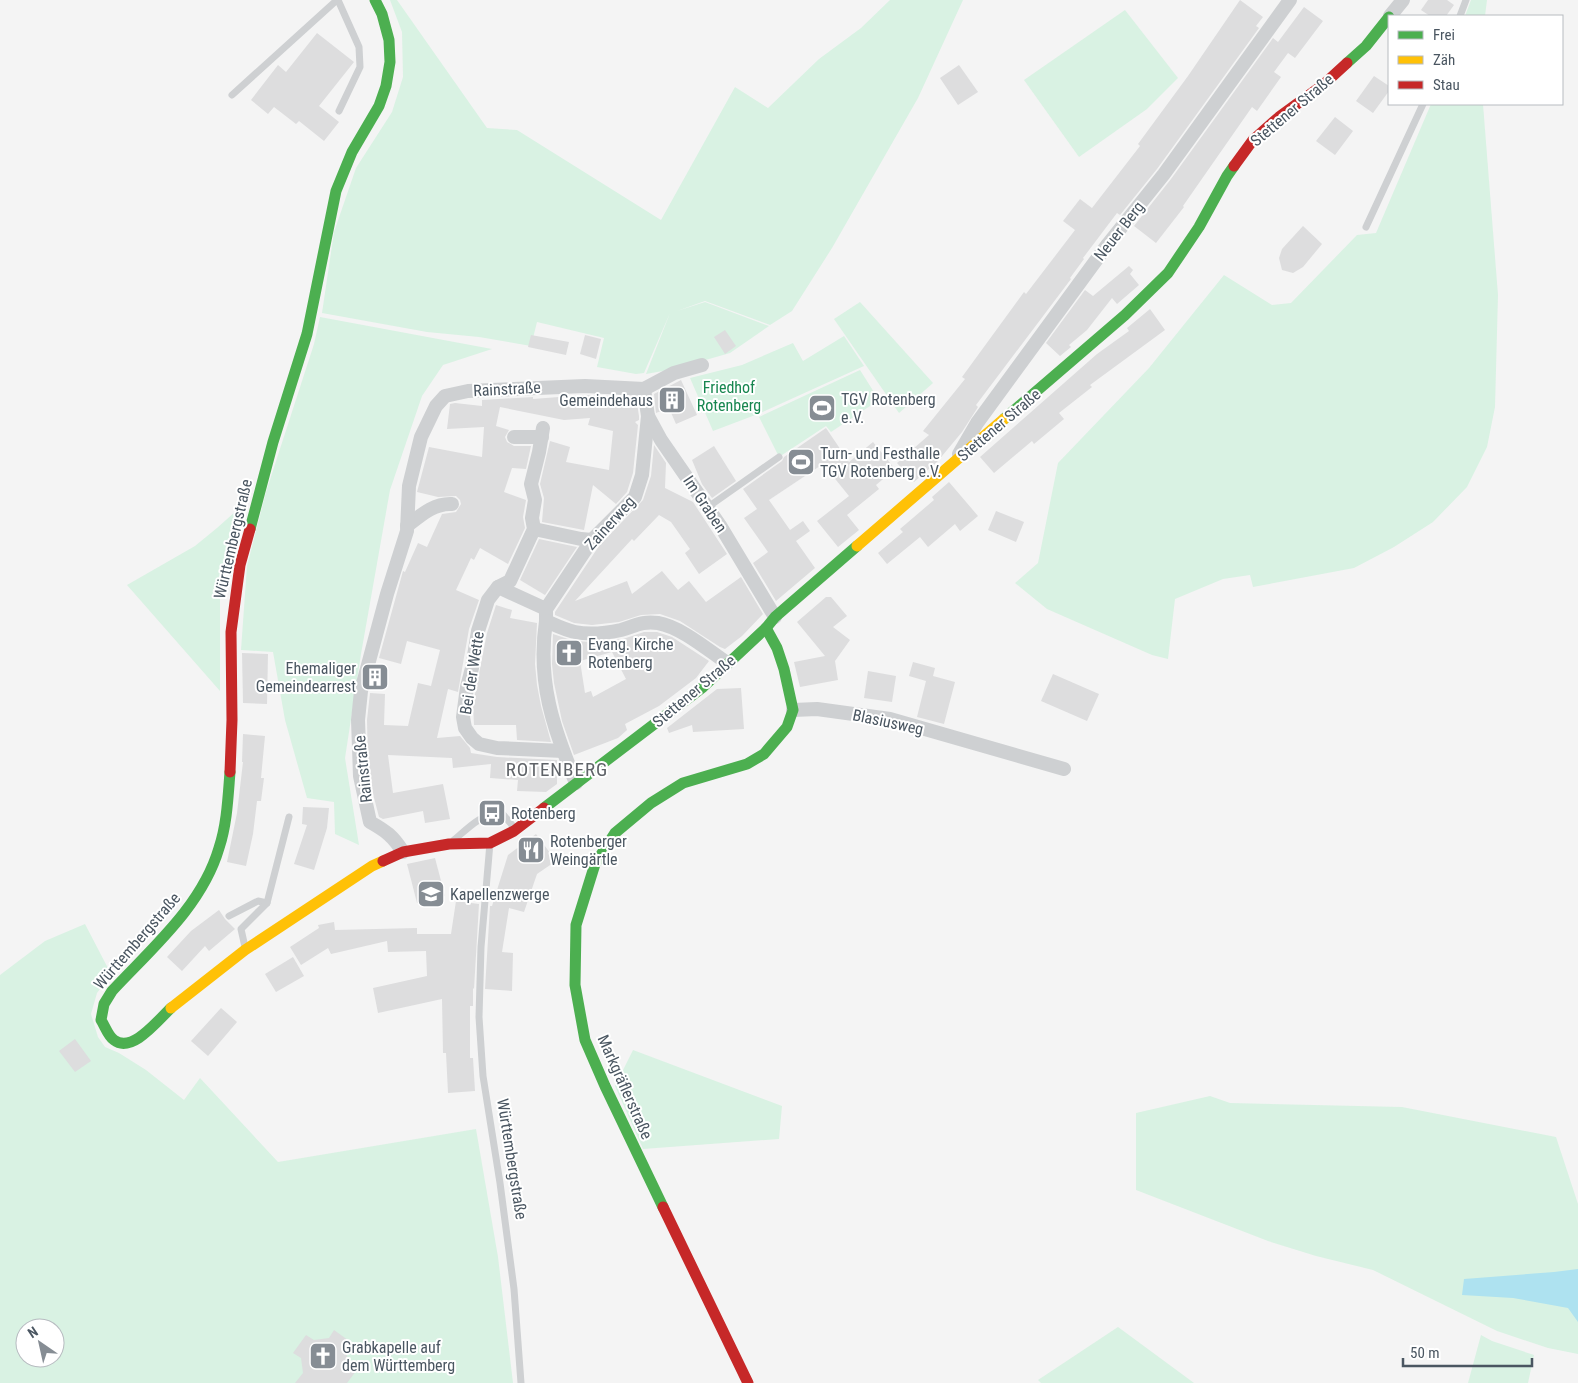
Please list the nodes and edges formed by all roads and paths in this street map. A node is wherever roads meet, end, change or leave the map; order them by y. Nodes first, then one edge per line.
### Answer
1 (338, 0) edge
2 (375, 0) edge
3 (1290, 0) edge
4 (1403, 0) edge
5 (1466, 0) edge
6 (1392, 15) edge
7 (1460, 15) edge
8 (1388, 19) edge
9 (232, 95) dead end
10 (1423, 105) edge
11 (339, 111) dead end
12 (1366, 227) dead end
13 (702, 365) dead end
14 (644, 389) junction
15 (648, 416) junction
16 (514, 437) dead end
17 (779, 457) dead end
18 (953, 464) junction
19 (452, 504) dead end
20 (708, 507) junction
21 (407, 526) junction
22 (534, 529) junction
23 (592, 540) junction
24 (498, 587) junction
25 (546, 615) junction
26 (774, 617) junction
27 (766, 628) junction
28 (727, 663) junction
29 (793, 710) junction
30 (563, 751) junction
31 (1064, 769) dead end
32 (576, 783) junction
33 (289, 817) dead end
34 (514, 831) junction
35 (490, 843) junction
36 (449, 844) junction
37 (403, 852) junction
38 (268, 903) junction
39 (229, 916) dead end
40 (245, 950) junction
41 (521, 1383) edge
42 (748, 1383) edge

1 - 9 lane
1 - 11 lane
2 - 40 street, Württembergstraße
3 - 18 street, Neuer Berg
4 - 6 street, Stettener Straße
5 - 7 lane
8 - 18 street, Stettener Straße
10 - 12 lane
13 - 14 street
14 - 15 street, Im Graben
14 - 21 street, Rainstraße
15 - 20 street, Im Graben
15 - 23 street, Zainerweg
16 - 22 street, Bei der Wette
17 - 20 lane
18 - 26 street, Stettener Straße
19 - 21 street
20 - 26 street, Im Graben
21 - 37 street, Rainstraße
22 - 23 street
22 - 24 street, Bei der Wette
23 - 25 street, Zainerweg
24 - 25 street
24 - 30 street, Bei der Wette
25 - 28 street
25 - 30 street
26 - 27 street, Stettener Straße
27 - 28 street, Stettener Straße
27 - 29 street
28 - 32 street, Stettener Straße
29 - 31 street, Blasiusweg
29 - 42 street, Markgräflerstraße
30 - 32 street
32 - 34 street, Stettener Straße
33 - 38 lane
34 - 35 street, Stettener Straße
34 - 36 lane
35 - 36 street, Württembergstraße
35 - 41 lane, Württembergstraße
36 - 37 street, Württembergstraße
37 - 40 street, Württembergstraße
38 - 39 lane
38 - 40 lane

